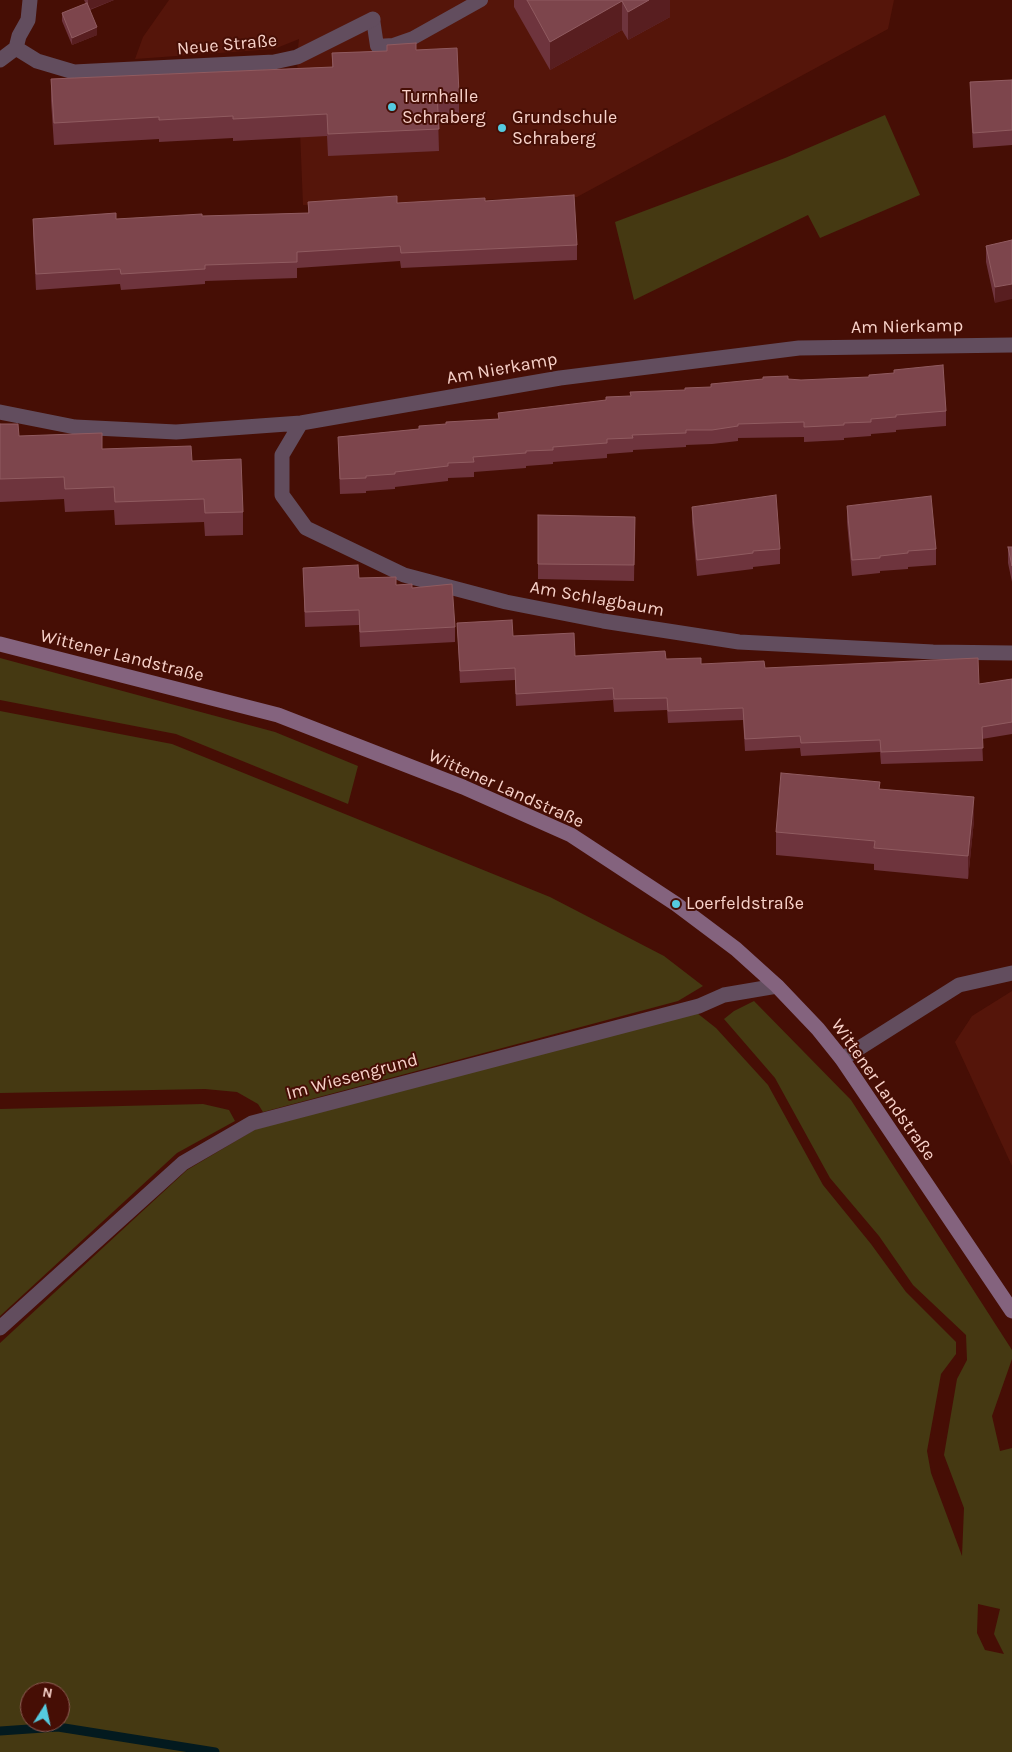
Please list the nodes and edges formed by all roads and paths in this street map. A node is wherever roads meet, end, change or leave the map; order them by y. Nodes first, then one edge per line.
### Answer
1 (30, 0) edge
2 (481, 0) edge
3 (373, 19) joint
4 (16, 48) junction
5 (0, 56) edge
6 (0, 60) edge
7 (1012, 345) edge
8 (0, 412) edge
9 (301, 423) junction
10 (0, 644) edge
11 (1012, 652) edge
12 (1012, 973) edge
13 (777, 986) junction
14 (842, 1059) junction
15 (1012, 1311) edge
16 (0, 1328) edge

1 - 4 street
2 - 3 lane, Neue Straße
3 - 4 street, Neue Straße
4 - 5 street
4 - 6 street
7 - 9 street, Am Nierkamp
8 - 9 street, Am Nierkamp
9 - 11 street, Am Schlagbaum
10 - 13 main road, Wittener Landstraße
12 - 14 street
13 - 14 main road, Wittener Landstraße
13 - 16 street, Im Wiesengrund
14 - 15 main road, Wittener Landstraße

